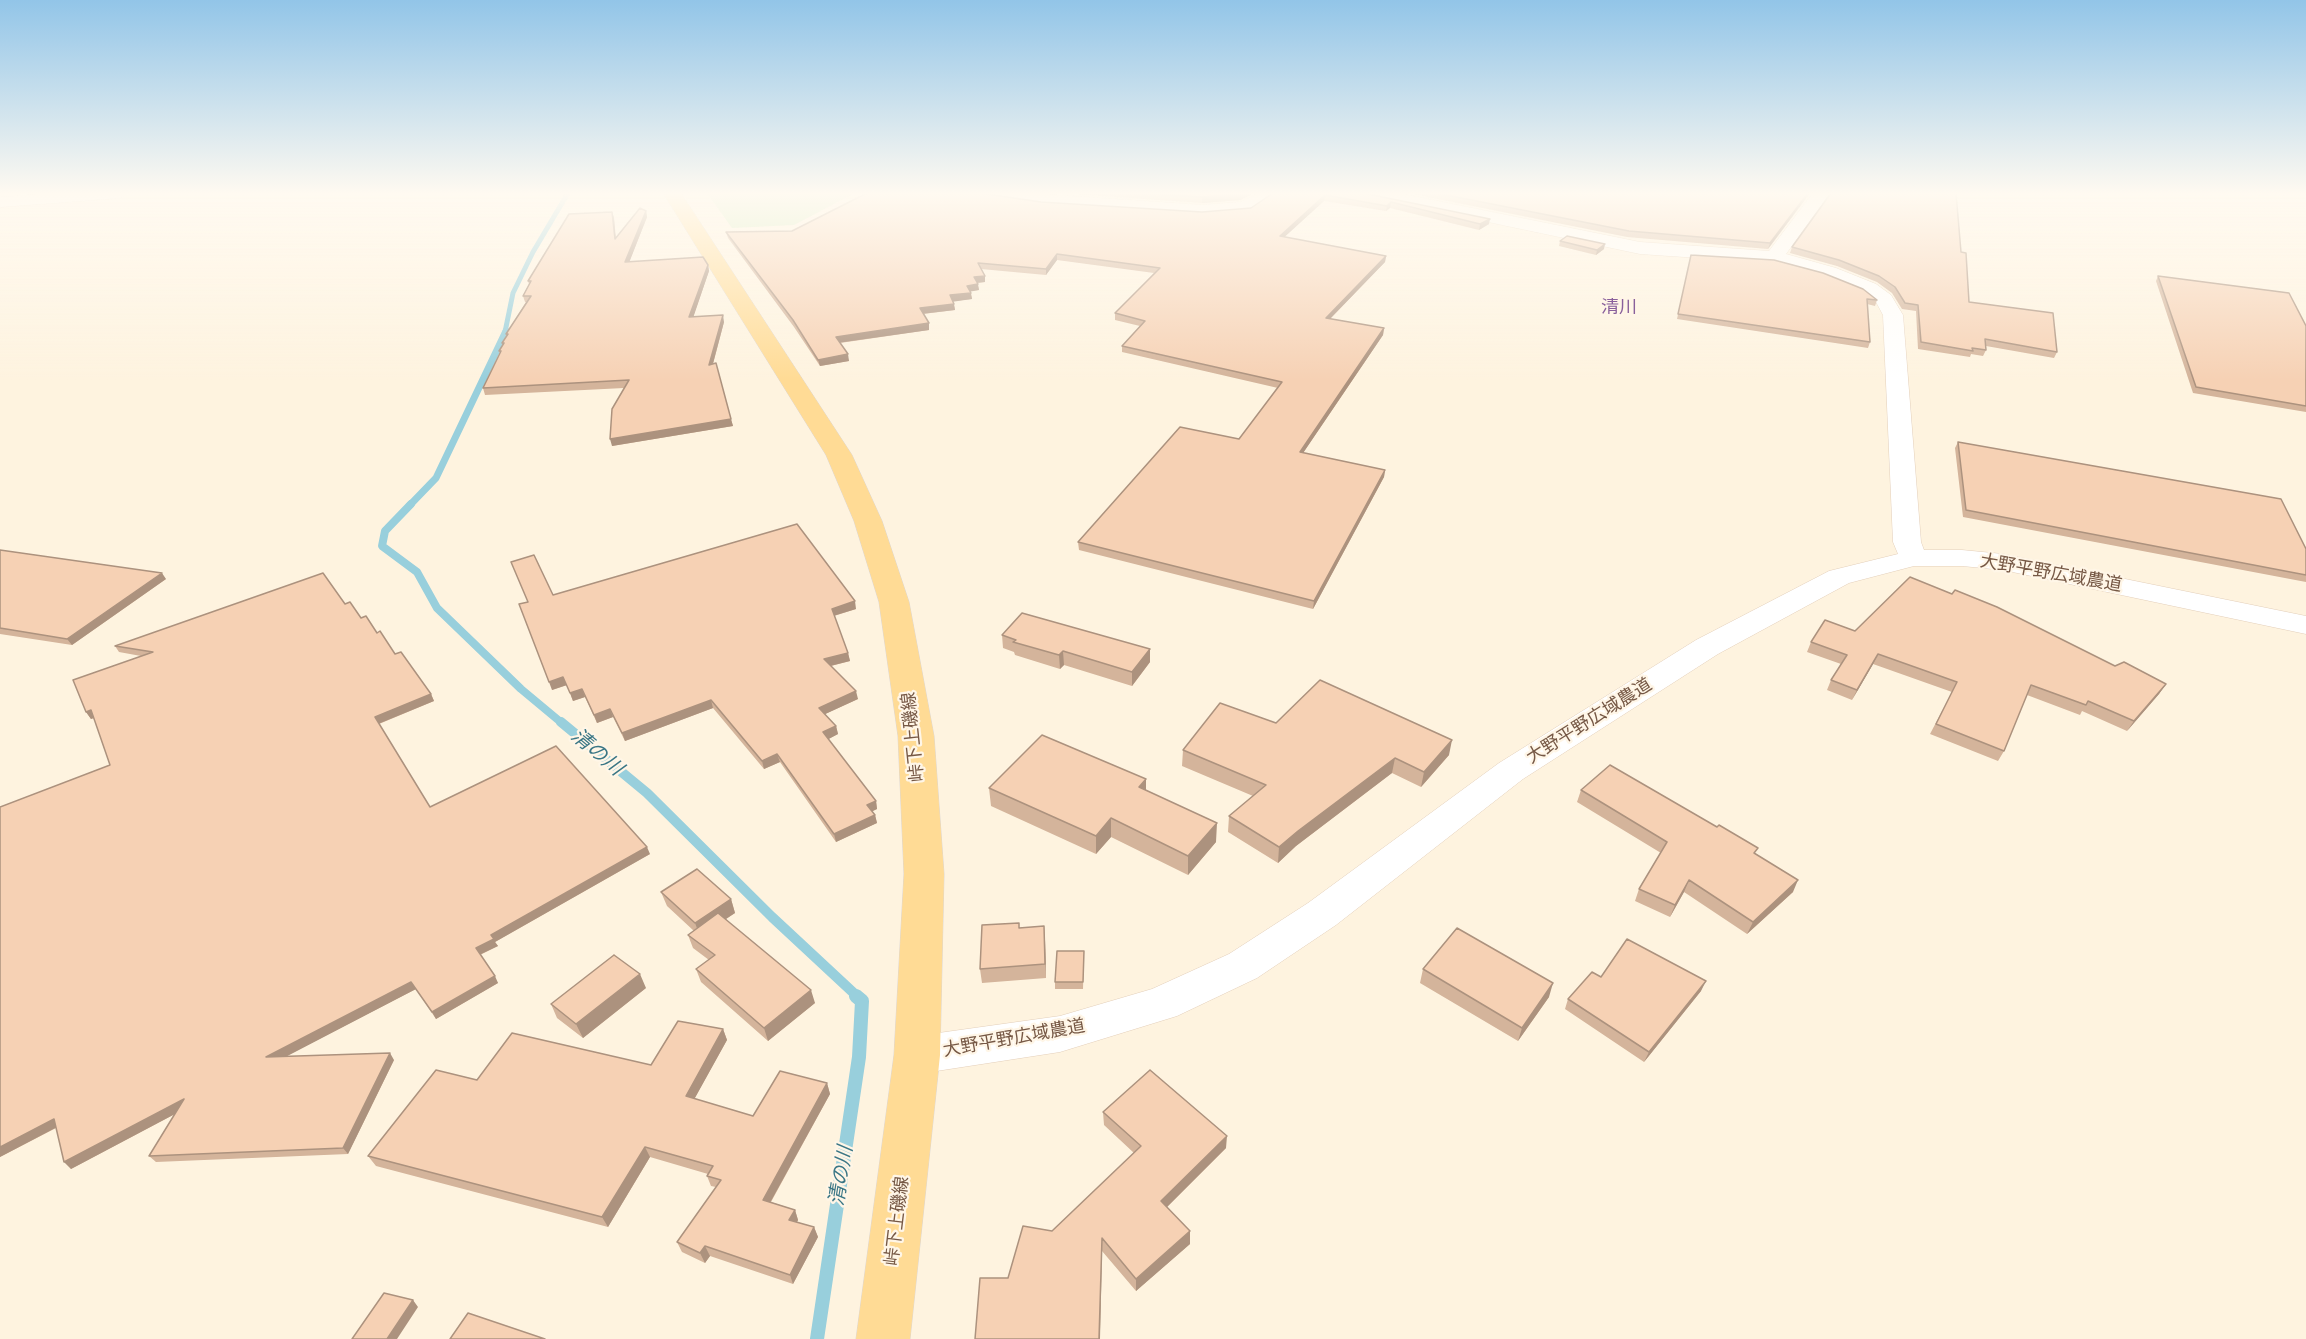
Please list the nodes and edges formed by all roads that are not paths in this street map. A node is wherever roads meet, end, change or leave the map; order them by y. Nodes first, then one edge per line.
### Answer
1 (712, 255) edge
2 (1751, 255) edge
3 (1774, 257) joint
4 (1914, 558) junction
5 (2306, 625) edge
6 (917, 1055) junction
7 (883, 1339) edge

1 - 6 main road, 峠下上磯線
2 - 3 street
3 - 4 street
4 - 5 street, 大野平野広域農道
4 - 6 street, 大野平野広域農道
6 - 7 main road, 峠下上磯線

